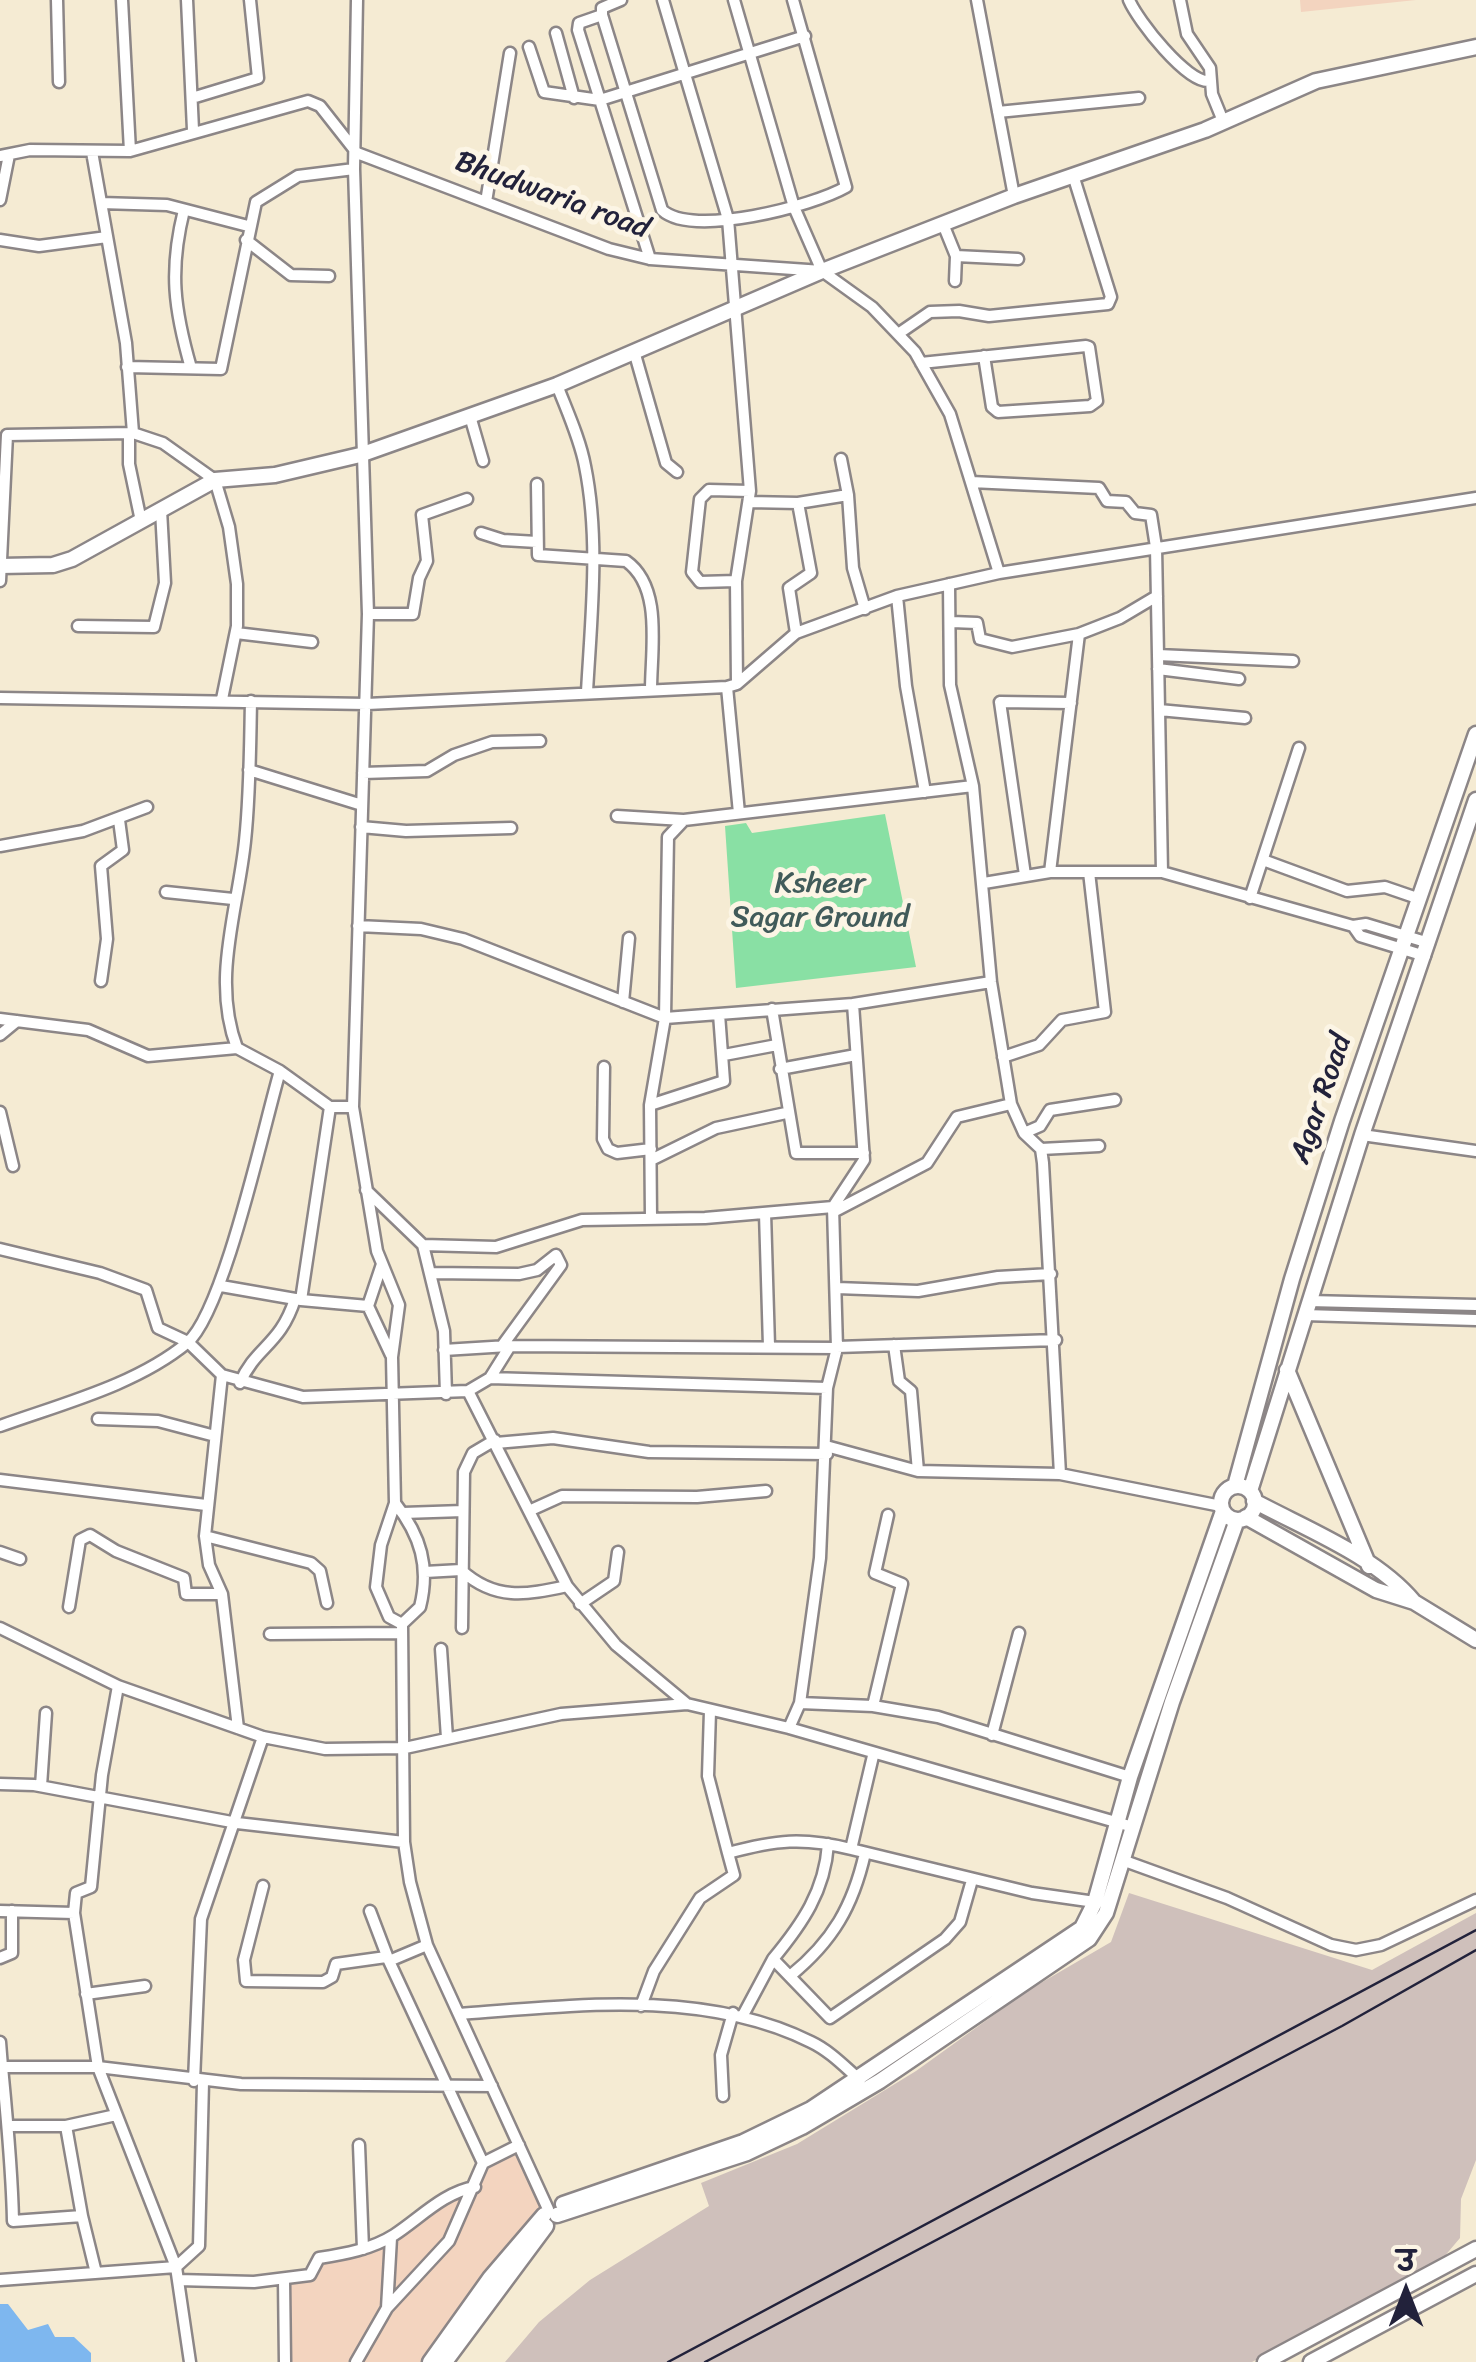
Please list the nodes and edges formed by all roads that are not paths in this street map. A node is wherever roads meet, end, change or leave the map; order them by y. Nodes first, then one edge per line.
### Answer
1 (57, 0) edge
2 (122, 0) edge
3 (187, 0) edge
4 (250, 0) edge
5 (357, 0) edge
6 (622, 0) edge
7 (663, 0) edge
8 (734, 0) edge
9 (794, 0) edge
10 (977, 0) edge
11 (1129, 0) edge
12 (1180, 0) edge
13 (602, 15) junction
14 (556, 32) dead end
15 (805, 36) junction
16 (529, 47) dead end
17 (1476, 47) edge
18 (510, 53) dead end
19 (750, 56) junction
20 (685, 76) junction
21 (1210, 80) junction
22 (59, 82) dead end
23 (626, 93) junction
24 (192, 98) junction
25 (574, 98) junction
26 (1139, 98) dead end
27 (600, 100) junction
28 (998, 112) junction
29 (1223, 121) junction
30 (193, 130) junction
31 (130, 151) junction
32 (92, 152) junction
33 (357, 153) junction
34 (5, 155) edge
35 (354, 169) junction
36 (1074, 175) junction
37 (1014, 196) junction
38 (0, 200) edge
39 (486, 202) junction
40 (101, 203) junction
41 (794, 207) junction
42 (184, 210) junction
43 (728, 219) junction
44 (943, 224) junction
45 (248, 226) junction
46 (107, 236) junction
47 (0, 240) edge
48 (246, 240) junction
49 (956, 256) junction
50 (650, 259) junction
51 (1018, 259) dead end
52 (729, 265) junction
53 (822, 271) junction
54 (329, 276) dead end
55 (955, 281) dead end
56 (737, 306) junction
57 (898, 334) junction
58 (634, 352) junction
59 (984, 356) junction
60 (921, 363) junction
61 (128, 367) junction
62 (191, 368) junction
63 (558, 385) junction
64 (470, 416) junction
65 (4, 434) edge
66 (131, 434) junction
67 (360, 455) junction
68 (841, 459) dead end
69 (483, 461) dead end
70 (677, 472) dead end
71 (215, 480) junction
72 (971, 482) junction
73 (537, 484) dead end
74 (848, 495) junction
75 (749, 496) junction
76 (1476, 498) edge
77 (467, 500) dead end
78 (798, 502) junction
79 (161, 510) junction
80 (141, 521) junction
81 (481, 533) dead end
82 (537, 542) junction
83 (1156, 548) junction
84 (592, 558) junction
85 (1, 571) edge
86 (998, 572) junction
87 (736, 581) junction
88 (949, 584) junction
89 (897, 596) junction
90 (1157, 596) junction
91 (866, 609) junction
92 (368, 614) junction
93 (952, 622) junction
94 (78, 626) dead end
95 (236, 633) junction
96 (796, 633) junction
97 (1079, 634) junction
98 (312, 642) dead end
99 (1158, 655) junction
100 (1293, 661) dead end
101 (1158, 669) junction
102 (1239, 679) dead end
103 (732, 686) junction
104 (652, 690) junction
105 (587, 692) junction
106 (0, 698) edge
107 (222, 698) junction
108 (251, 701) junction
109 (1071, 703) junction
110 (367, 704) junction
111 (1159, 710) junction
112 (1246, 718) dead end
113 (1476, 734) edge
114 (540, 741) dead end
115 (1299, 748) dead end
116 (250, 770) junction
117 (364, 773) junction
118 (973, 786) junction
119 (924, 792) junction
120 (1475, 804) edge
121 (362, 805) junction
122 (147, 807) dead end
123 (739, 812) junction
124 (618, 816) dead end
125 (119, 820) junction
126 (684, 820) junction
127 (361, 827) junction
128 (511, 828) dead end
129 (0, 846) edge
130 (1264, 860) junction
131 (1050, 872) junction
132 (1088, 872) junction
133 (1162, 872) junction
134 (1024, 876) junction
135 (984, 883) junction
136 (166, 892) dead end
137 (1250, 898) junction
138 (1420, 899) junction
139 (233, 900) junction
140 (358, 926) junction
141 (629, 938) dead end
142 (1405, 944) junction
143 (1427, 950) junction
144 (102, 981) dead end
145 (991, 982) junction
146 (623, 1002) junction
147 (853, 1004) junction
148 (772, 1009) junction
149 (719, 1014) junction
150 (665, 1018) junction
151 (0, 1019) edge
152 (17, 1022) junction
153 (0, 1035) edge
154 (777, 1045) junction
155 (237, 1048) junction
156 (724, 1055) junction
157 (856, 1055) junction
158 (1003, 1058) junction
159 (604, 1067) dead end
160 (780, 1069) junction
161 (280, 1071) junction
162 (1115, 1100) dead end
163 (1011, 1104) junction
164 (330, 1106) junction
165 (650, 1106) junction
166 (354, 1107) junction
167 (0, 1112) edge
168 (786, 1113) junction
169 (1024, 1132) junction
170 (1362, 1134) junction
171 (1099, 1146) dead end
172 (1041, 1149) junction
173 (1476, 1151) edge
174 (864, 1153) junction
175 (651, 1154) junction
176 (13, 1166) dead end
177 (364, 1189) junction
178 (833, 1210) junction
179 (765, 1213) junction
180 (651, 1218) junction
181 (424, 1245) junction
182 (0, 1249) edge
183 (382, 1264) junction
184 (430, 1273) junction
185 (1052, 1274) junction
186 (221, 1286) junction
187 (837, 1288) junction
188 (298, 1300) junction
189 (1476, 1305) edge
190 (368, 1306) junction
191 (1306, 1308) junction
192 (1476, 1320) edge
193 (1056, 1340) junction
194 (188, 1342) junction
195 (894, 1344) junction
196 (506, 1346) junction
197 (769, 1346) junction
198 (837, 1348) junction
199 (444, 1350) junction
200 (392, 1357) junction
201 (1287, 1369) junction
202 (222, 1374) junction
203 (490, 1378) junction
204 (240, 1383) junction
205 (827, 1388) junction
206 (468, 1391) junction
207 (446, 1394) junction
208 (392, 1395) junction
209 (98, 1419) dead end
210 (0, 1426) edge
211 (215, 1436) junction
212 (495, 1442) junction
213 (827, 1450) junction
214 (918, 1471) junction
215 (1060, 1474) junction
216 (0, 1480) edge
217 (766, 1492) dead end
218 (1247, 1493) junction
219 (395, 1503) junction
220 (206, 1505) junction
221 (1222, 1508) junction
222 (463, 1510) junction
223 (531, 1510) junction
224 (403, 1514) junction
225 (888, 1515) dead end
226 (1241, 1518) junction
227 (204, 1536) junction
228 (0, 1552) edge
229 (618, 1552) dead end
230 (20, 1559) dead end
231 (1369, 1566) junction
232 (461, 1570) junction
233 (425, 1572) junction
234 (568, 1586) junction
235 (222, 1594) junction
236 (1414, 1602) junction
237 (327, 1603) dead end
238 (580, 1604) junction
239 (69, 1608) dead end
240 (0, 1628) edge
241 (402, 1628) junction
242 (462, 1628) dead end
243 (1019, 1633) dead end
244 (270, 1634) dead end
245 (1476, 1640) edge
246 (441, 1648) dead end
247 (118, 1686) junction
248 (800, 1703) junction
249 (687, 1704) junction
250 (873, 1706) junction
251 (710, 1710) junction
252 (46, 1713) dead end
253 (238, 1728) junction
254 (789, 1728) junction
255 (992, 1735) junction
256 (263, 1737) junction
257 (446, 1738) junction
258 (405, 1748) junction
259 (873, 1756) junction
260 (1130, 1777) junction
261 (0, 1784) edge
262 (41, 1786) junction
263 (99, 1800) junction
264 (237, 1822) junction
265 (1125, 1825) junction
266 (404, 1842) junction
267 (828, 1844) junction
268 (851, 1850) junction
269 (728, 1852) junction
270 (864, 1853) junction
271 (1122, 1860) junction
272 (972, 1880) junction
273 (262, 1886) dead end
274 (1476, 1900) edge
275 (1094, 1902) junction
276 (6, 1911) edge
277 (370, 1911) dead end
278 (74, 1914) junction
279 (427, 1945) junction
280 (0, 1958) edge
281 (388, 1959) junction
282 (773, 1959) junction
283 (790, 1976) junction
284 (145, 1986) dead end
285 (86, 1994) junction
286 (641, 2006) junction
287 (460, 2014) junction
288 (737, 2015) junction
289 (0, 2042) edge
290 (98, 2066) junction
291 (2, 2068) edge
292 (199, 2081) junction
293 (864, 2083) junction
294 (492, 2086) junction
295 (447, 2088) junction
296 (723, 2096) dead end
297 (116, 2115) junction
298 (8, 2126) junction
299 (66, 2126) junction
300 (519, 2144) junction
301 (359, 2145) dead end
302 (6, 2161) edge
303 (483, 2162) junction
304 (475, 2187) junction
305 (550, 2214) junction
306 (82, 2216) junction
307 (6, 2221) edge
308 (390, 2238) junction
309 (363, 2249) junction
310 (1476, 2249) edge
311 (176, 2267) junction
312 (96, 2273) junction
313 (1476, 2274) edge
314 (0, 2280) edge
315 (178, 2280) junction
316 (284, 2280) junction
317 (387, 2308) junction
318 (190, 2362) edge
319 (285, 2362) edge
320 (356, 2362) edge
321 (430, 2362) edge
322 (445, 2362) edge
323 (1265, 2362) edge
324 (1311, 2362) edge

1 - 22 street
2 - 31 street
3 - 24 street
4 - 24 street
5 - 33 street
6 - 13 street
7 - 20 street
8 - 19 street
9 - 15 street
10 - 28 street
11 - 21 street
12 - 21 street
13 - 23 street
13 - 27 street
14 - 25 street
15 - 19 street
15 - 41 street
16 - 25 street
17 - 29 main road
18 - 39 street
19 - 20 street
19 - 41 street
20 - 23 street
20 - 43 street
21 - 29 street
23 - 27 street
23 - 43 street
24 - 30 street
25 - 27 street
26 - 28 street
27 - 50 street
28 - 37 street
29 - 36 main road
30 - 31 street
30 - 33 street
31 - 32 street
32 - 34 street
32 - 40 street
33 - 35 street
33 - 39 street, Bhudwaria road
34 - 38 street
35 - 45 street
35 - 67 street
36 - 37 main road
36 - 57 street
37 - 44 main road
39 - 50 street, Bhudwaria road
40 - 42 street
40 - 46 street
41 - 43 street
41 - 53 street
42 - 45 street
42 - 62 street
43 - 52 street
44 - 49 street
44 - 53 main road
45 - 48 street
46 - 47 street
46 - 61 street
48 - 54 street
48 - 62 street
49 - 51 street
49 - 55 street
50 - 52 street, Bhudwaria road
52 - 53 street, Bhudwaria road
52 - 56 street
53 - 56 main road
53 - 57 street
56 - 58 main road
56 - 75 street
57 - 60 street
58 - 63 main road
58 - 70 street
59 - 59 street
59 - 60 street
60 - 72 street
61 - 62 street
61 - 66 street
63 - 64 main road
63 - 84 street
64 - 67 main road
64 - 69 street
65 - 66 street
65 - 85 street
66 - 71 street
66 - 80 street
67 - 71 main road
67 - 92 street
68 - 74 street
71 - 79 main road
71 - 95 street
72 - 83 street
72 - 86 street
73 - 82 street
74 - 78 street
74 - 91 street
75 - 78 street
75 - 87 street
75 - 87 street
76 - 83 street
77 - 92 street
78 - 96 street
79 - 80 main road
79 - 94 street
80 - 85 main road
81 - 82 street
82 - 84 street
83 - 86 street
83 - 90 street
84 - 104 street
84 - 105 street
86 - 88 street
87 - 103 street
88 - 89 street
88 - 93 street
89 - 91 street
89 - 119 street
90 - 97 street
90 - 99 street
91 - 96 street
92 - 110 street
93 - 97 street
93 - 118 street
95 - 98 street
95 - 107 street
96 - 103 street
97 - 109 street
99 - 100 street
99 - 101 street
101 - 102 street
101 - 111 street
103 - 104 street
103 - 123 street
104 - 105 street
105 - 110 street
106 - 107 street
107 - 108 street
108 - 110 street
108 - 116 street
109 - 131 street
109 - 134 street
110 - 117 street
111 - 112 street
111 - 133 street
113 - 138 main road, Agar Road
114 - 117 street
115 - 130 street
116 - 121 street
116 - 139 street
117 - 121 street
118 - 119 street
118 - 135 street
119 - 123 street
120 - 143 main road
121 - 127 street
122 - 125 street
123 - 126 street
124 - 126 street
125 - 129 street
125 - 144 street
126 - 150 street
127 - 128 street
127 - 140 street
130 - 137 street
130 - 138 street
131 - 132 street
131 - 134 street
132 - 133 street
132 - 158 street
133 - 137 street
134 - 135 street
135 - 145 street
136 - 139 street
137 - 142 street
138 - 142 main road, Agar Road
139 - 155 street
140 - 146 street
140 - 166 street
141 - 146 street
142 - 143 street
142 - 218 main road, Agar Road
143 - 170 main road
145 - 147 street
145 - 158 street
146 - 150 street
147 - 148 street
147 - 157 street
148 - 149 street
148 - 154 street
149 - 150 street
149 - 156 street
150 - 165 street
151 - 152 street
152 - 153 street
152 - 155 street
154 - 156 street
154 - 160 street
155 - 161 street
156 - 165 street
157 - 160 street
157 - 174 street
158 - 163 street
159 - 175 street
160 - 168 street
161 - 164 street
161 - 186 street
162 - 169 street
163 - 169 street
163 - 178 street
164 - 166 street
164 - 188 street
165 - 175 street
166 - 177 street
167 - 176 street
168 - 174 street
168 - 175 street
169 - 172 street
170 - 173 street
170 - 191 main road
171 - 172 street
172 - 185 street
174 - 178 street
175 - 180 street
177 - 181 street
177 - 183 street
178 - 179 street
178 - 187 street
179 - 180 street
179 - 197 street
180 - 181 street
181 - 184 street
182 - 194 street
183 - 190 street
183 - 200 street
184 - 196 street
184 - 199 street
185 - 187 street
185 - 193 street
186 - 188 street
186 - 194 street
187 - 198 street
188 - 190 street
188 - 204 street
189 - 191 street
190 - 200 street
191 - 192 street
191 - 201 main road
193 - 195 street
193 - 215 street
194 - 202 street
194 - 210 street
195 - 198 street
195 - 214 street
196 - 197 street
196 - 199 street
196 - 203 street
197 - 198 street
198 - 205 street
199 - 207 street
200 - 208 street
201 - 218 main road
201 - 231 main road
202 - 204 street
202 - 211 street
203 - 205 street
203 - 206 street
204 - 208 street
205 - 213 street
206 - 207 street
206 - 212 street
207 - 208 street
208 - 219 street
209 - 211 street
211 - 220 street
212 - 213 street
212 - 222 street
212 - 223 street
213 - 214 street
213 - 248 street
214 - 215 street
215 - 221 street
216 - 220 street
217 - 223 street
218 - 221 main road, Agar Road
218 - 226 main road, Agar Road
218 - 231 main road
219 - 224 street
219 - 241 street
220 - 227 street
221 - 226 main road
221 - 260 main road, Agar Road
222 - 224 street
222 - 232 street
223 - 234 street
224 - 233 street
225 - 250 street
226 - 236 main road
226 - 265 main road, Agar Road
227 - 235 street
227 - 237 street
228 - 230 street
229 - 238 street
231 - 236 main road
232 - 233 street
232 - 234 street
232 - 242 street
233 - 241 street
234 - 238 street
235 - 239 street
235 - 253 street
236 - 245 main road
238 - 249 street
240 - 247 street
241 - 244 street
241 - 258 street
243 - 255 street
246 - 257 street
247 - 253 street
247 - 263 street
248 - 250 street
248 - 254 street
249 - 251 street
249 - 257 street
250 - 255 street
251 - 254 street
251 - 269 street
252 - 262 street
253 - 256 street
254 - 259 street
255 - 260 street
256 - 258 street
256 - 264 street
257 - 258 street
258 - 266 street
259 - 265 street
259 - 268 street
260 - 265 main road, Agar Road
261 - 262 street
262 - 263 street
263 - 264 street
263 - 278 street
264 - 266 street
264 - 292 street
265 - 271 main road
265 - 275 main road
266 - 279 street
267 - 268 street
267 - 269 street
267 - 282 street
268 - 270 street
269 - 286 street
270 - 272 street
270 - 283 street
271 - 274 street
271 - 293 main road
272 - 275 street
272 - 283 street
273 - 281 street
275 - 293 main road
276 - 278 street
276 - 280 street
277 - 281 street
278 - 285 street
279 - 281 street
279 - 287 street
281 - 295 street
282 - 283 street
282 - 288 street
284 - 285 street
285 - 290 street
286 - 287 street
286 - 288 street
287 - 294 street
288 - 293 street
288 - 296 street
289 - 291 street
290 - 291 street
290 - 292 street
290 - 297 street
291 - 298 street
292 - 295 street
292 - 311 street
293 - 305 main road
294 - 295 street
294 - 300 street
295 - 303 street
297 - 299 street
297 - 311 street
298 - 299 street
298 - 302 street
299 - 306 street
300 - 303 street
300 - 305 street
301 - 309 street
302 - 307 street
303 - 304 street
304 - 308 street
304 - 317 street
305 - 321 main road
305 - 322 main road
306 - 307 street
306 - 312 street
308 - 309 street
308 - 317 street
309 - 316 street
310 - 323 main road
311 - 312 street
311 - 315 street
312 - 314 street
313 - 324 main road
315 - 316 street
315 - 318 street
316 - 319 street
317 - 320 street

